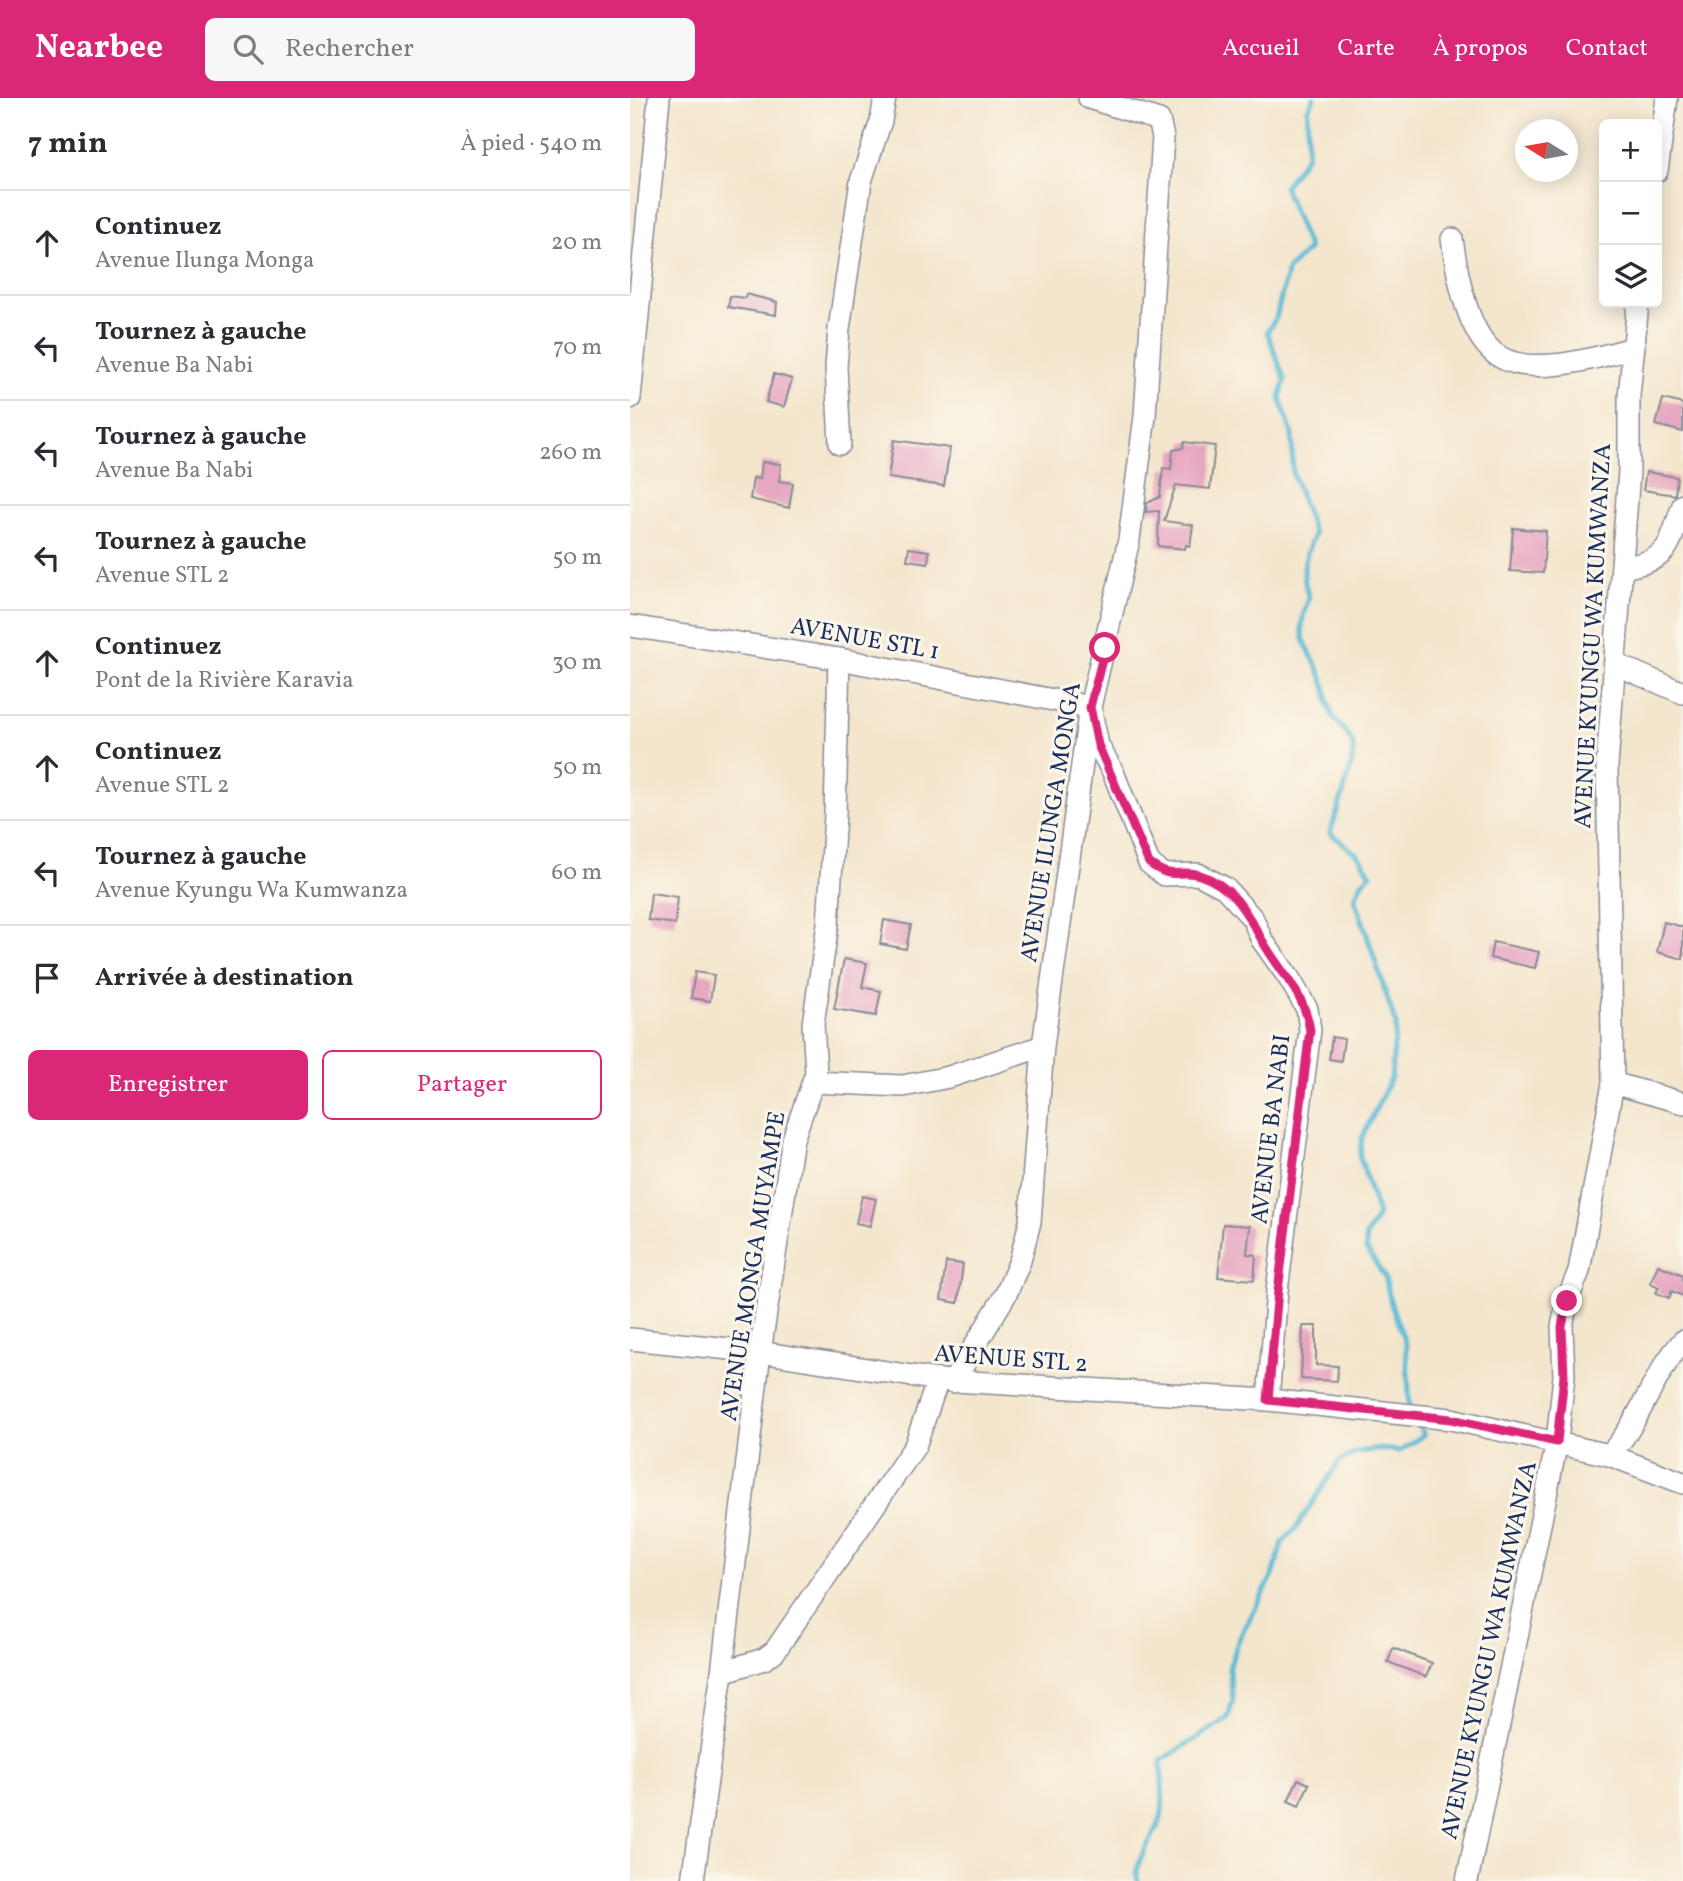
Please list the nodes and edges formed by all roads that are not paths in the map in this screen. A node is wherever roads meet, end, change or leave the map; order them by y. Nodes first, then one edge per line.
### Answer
1 (659, 98) edge
2 (885, 98) edge
3 (1089, 98) edge
4 (1667, 98) edge
5 (1662, 134) edge
6 (1452, 239) dead end
7 (1637, 308) edge
8 (1633, 348) junction
9 (630, 398) edge
10 (840, 444) dead end
11 (1683, 505) edge
12 (1622, 568) junction
13 (630, 626) edge
14 (839, 659) junction
15 (1615, 664) junction
16 (1683, 693) edge
17 (1090, 707) junction
18 (1048, 1009) junction
19 (1043, 1046) junction
20 (1018, 1053) junction
21 (813, 1082) junction
22 (1613, 1083) junction
23 (1683, 1104) edge
24 (630, 1339) edge
25 (1683, 1341) edge
26 (760, 1352) junction
27 (946, 1381) junction
28 (1268, 1400) junction
29 (1557, 1442) junction
30 (1609, 1455) junction
31 (1683, 1483) edge
32 (722, 1672) junction
33 (693, 1881) edge
34 (1467, 1881) edge

1 - 9 street
2 - 10 street
3 - 17 street, AVENUE ILUNGA MONGA
4 - 5 street
6 - 8 street
7 - 8 street, AVENUE KYUNGU WA KUMWANZA
8 - 12 street, AVENUE KYUNGU WA KUMWANZA
11 - 12 street
12 - 15 street, AVENUE KYUNGU WA KUMWANZA
13 - 14 street, AVENUE STL 1
14 - 17 street, AVENUE STL 1
14 - 21 street, AVENUE MONGA MUYAMPE
15 - 16 street
15 - 22 street, AVENUE KYUNGU WA KUMWANZA
17 - 18 street, AVENUE ILUNGA MONGA
17 - 28 street, AVENUE BA NABI
18 - 19 street, AVENUE ILUNGA MONGA
18 - 20 street
19 - 20 street
19 - 27 street, AVENUE ILUNGA MONGA
20 - 21 street
21 - 26 street, AVENUE MONGA MUYAMPE
22 - 23 street
22 - 29 street, AVENUE KYUNGU WA KUMWANZA
24 - 26 street, AVENUE STL 2
25 - 30 street
26 - 27 street, AVENUE STL 2
26 - 32 street, AVENUE MONGA MUYAMPE
27 - 28 street, AVENUE STL 2
27 - 32 street, AVENUE ILUNGA MONGA
28 - 29 street, AVENUE STL 2
29 - 30 street
29 - 34 street, AVENUE KYUNGU WA KUMWANZA
30 - 31 street
32 - 33 street, AVENUE MONGA MUYAMPE

